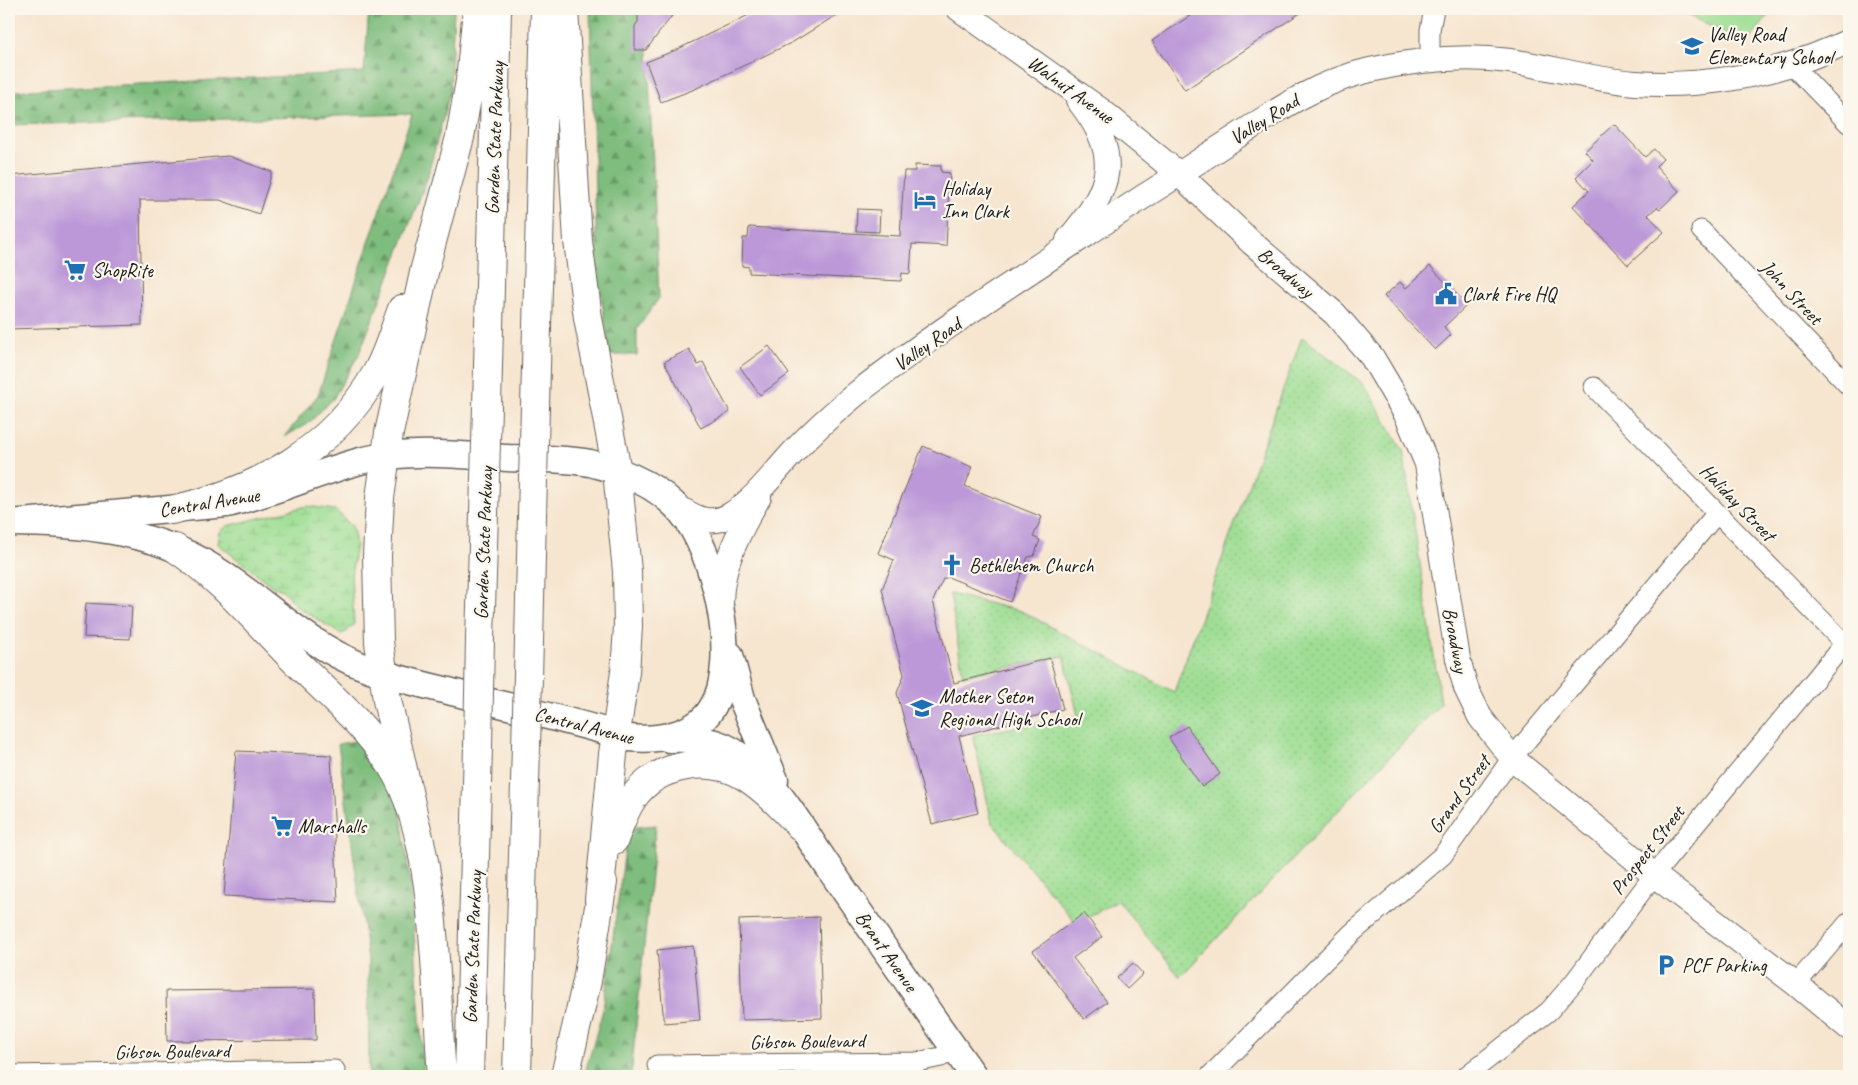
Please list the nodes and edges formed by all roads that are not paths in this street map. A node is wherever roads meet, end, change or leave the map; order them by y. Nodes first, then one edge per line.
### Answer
1 (477, 9) edge
2 (497, 9) edge
3 (545, 9) edge
4 (564, 9) edge
5 (959, 9) edge
6 (1434, 9) edge
7 (1849, 41) edge
8 (1430, 61) junction
9 (1792, 65) junction
10 (1058, 79) junction
11 (1849, 124) edge
12 (1180, 174) junction
13 (1701, 230) dead end
14 (1045, 262) junction
15 (425, 268) junction
16 (1849, 386) edge
17 (1594, 387) dead end
18 (385, 457) junction
19 (617, 471) junction
20 (774, 475) junction
21 (672, 502) junction
22 (171, 510) junction
23 (1717, 513) junction
24 (9, 522) edge
25 (175, 548) junction
26 (722, 615) junction
27 (1848, 643) edge
28 (383, 673) junction
29 (616, 734) junction
30 (655, 739) junction
31 (1512, 758) junction
32 (413, 813) junction
33 (800, 826) junction
34 (1654, 875) junction
35 (599, 900) junction
36 (1849, 922) edge
37 (1796, 984) junction
38 (1849, 1028) edge
39 (955, 1049) junction
40 (657, 1065) dead end
41 (335, 1070) dead end
42 (9, 1075) edge
43 (201, 1075) edge
44 (442, 1076) edge
45 (469, 1076) edge
46 (517, 1076) edge
47 (565, 1076) edge
48 (974, 1076) edge
49 (1210, 1076) edge
50 (1466, 1076) edge

1 - 15 highway
2 - 45 highway, Garden State Parkway, bridge
3 - 46 highway, bridge
4 - 19 highway
5 - 10 street, Walnut Avenue
6 - 8 street
7 - 9 street, Valley Road
8 - 9 street, Valley Road
8 - 12 street, Valley Road
9 - 11 street
10 - 12 street, Walnut Avenue
10 - 14 street
12 - 14 street, Valley Road
12 - 31 street, Broadway
13 - 16 street, John Street
14 - 20 street, Valley Road
15 - 18 highway
15 - 22 highway
17 - 23 street, Haliday Street
18 - 19 main road, Central Avenue
18 - 22 main road, Central Avenue
18 - 28 highway
19 - 21 main road, Central Avenue
19 - 29 highway
20 - 21 street, Valley Road
20 - 26 street, Valley Road
21 - 26 main road, Central Avenue
22 - 24 main road, Central Avenue
23 - 27 street, Haliday Street
23 - 31 street, Grand Street
24 - 25 main road, Central Avenue
25 - 28 main road, Central Avenue
25 - 32 highway
26 - 30 main road, Central Avenue
26 - 33 main road, Brant Avenue
27 - 34 street, Prospect Street
28 - 29 main road, Central Avenue
28 - 32 highway
29 - 30 main road, Central Avenue
29 - 35 highway
30 - 33 main road, Brant Avenue
31 - 34 street, Broadway
31 - 49 street, Grand Street
32 - 44 highway
33 - 35 highway
33 - 39 main road, Brant Avenue
34 - 37 street, Broadway
34 - 50 street, Prospect Street
35 - 47 highway
36 - 37 street
37 - 38 street, Broadway
39 - 40 street, Gibson Boulevard
39 - 48 main road, Brant Avenue
41 - 43 street, Gibson Boulevard
42 - 43 street, Gibson Boulevard

